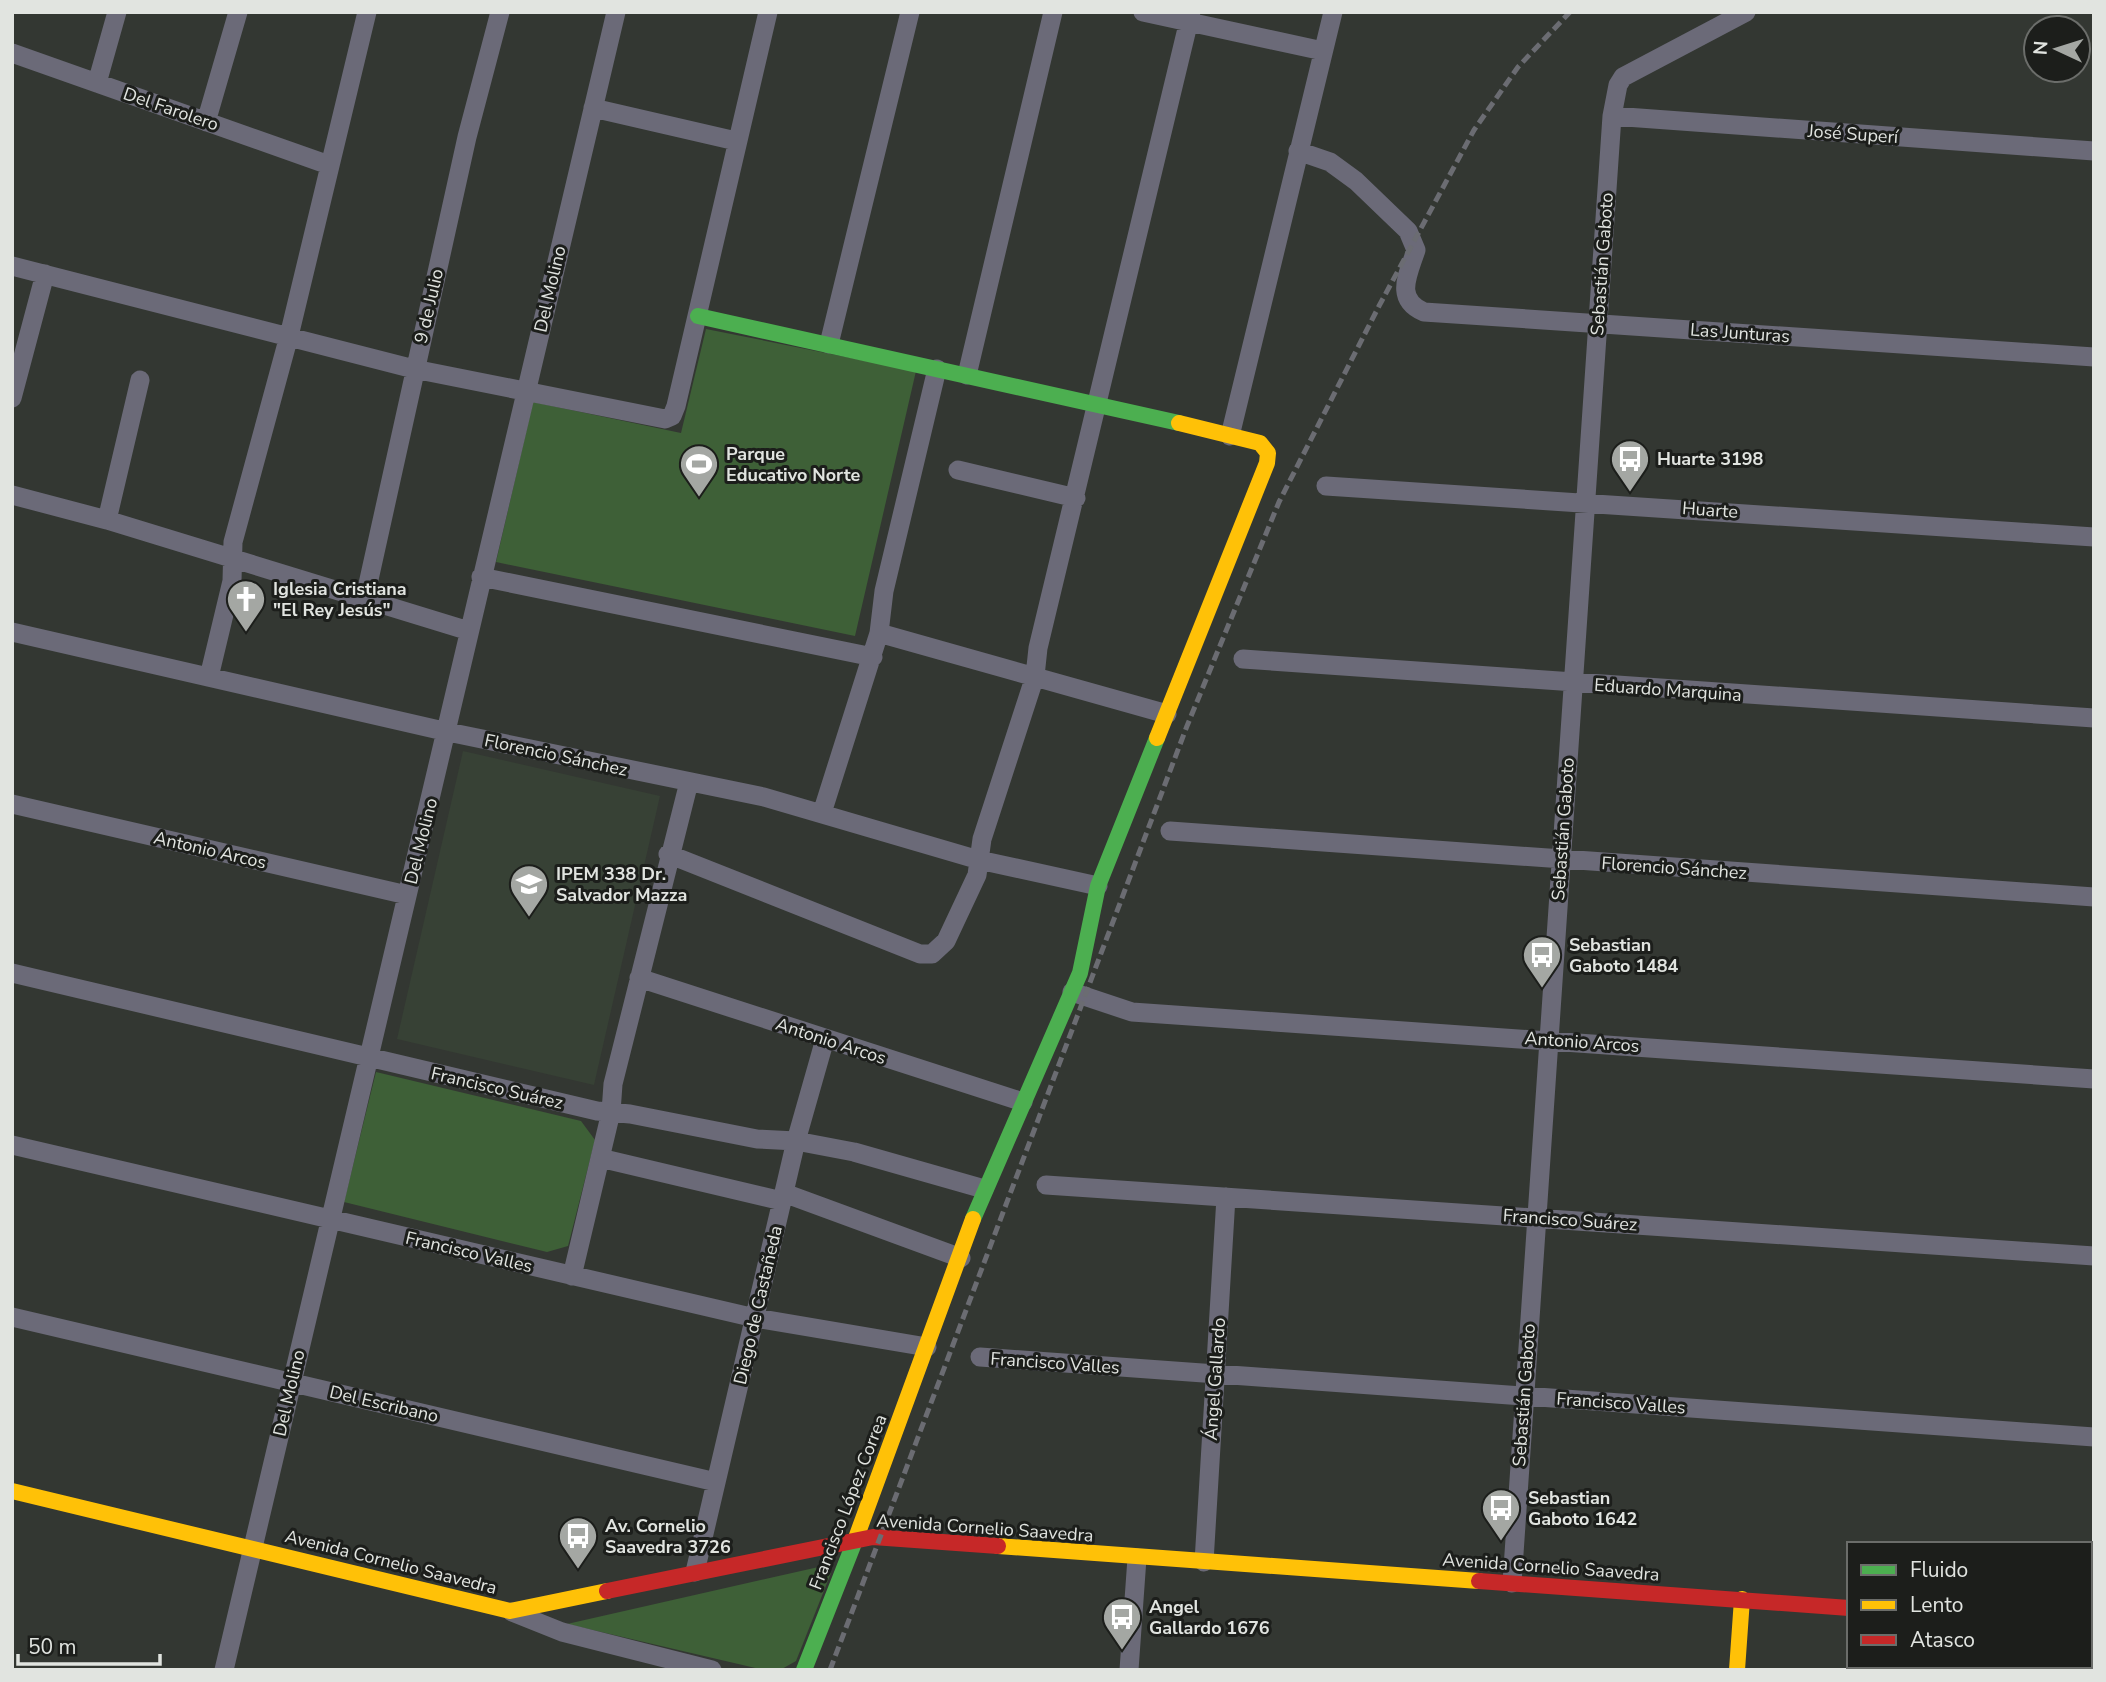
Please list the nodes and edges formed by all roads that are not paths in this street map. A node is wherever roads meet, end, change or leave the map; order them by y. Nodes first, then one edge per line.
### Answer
1 (117, 12) edge
2 (238, 12) edge
3 (367, 12) edge
4 (500, 12) edge
5 (616, 12) edge
6 (768, 12) edge
7 (910, 12) edge
8 (1054, 12) edge
9 (1143, 12) edge
10 (1333, 12) edge
11 (1746, 12) edge
12 (1190, 18) edge
13 (1323, 51) junction
14 (12, 53) edge
15 (97, 83) junction
16 (593, 108) junction
17 (1612, 116) junction
18 (206, 122) junction
19 (736, 141) junction
20 (1298, 151) junction
21 (2094, 151) edge
22 (330, 165) junction
23 (12, 266) edge
24 (45, 274) junction
25 (698, 316) junction
26 (1598, 324) junction
27 (289, 337) junction
28 (829, 344) junction
29 (2094, 357) edge
30 (414, 369) junction
31 (937, 369) junction
32 (967, 375) junction
33 (140, 380) dead end
34 (526, 391) junction
35 (12, 398) edge
36 (1099, 404) junction
37 (1230, 436) junction
38 (958, 470) dead end
39 (1326, 486) dead end
40 (12, 495) edge
41 (1076, 498) junction
42 (1585, 501) junction
43 (107, 520) junction
44 (2094, 537) edge
45 (233, 561) junction
46 (481, 578) junction
47 (364, 601) junction
48 (469, 631) junction
49 (12, 632) edge
50 (879, 634) junction
51 (873, 657) junction
52 (1243, 659) dead end
53 (1035, 676) junction
54 (209, 677) junction
55 (1572, 684) junction
56 (1167, 714) junction
57 (2094, 718) edge
58 (448, 732) junction
59 (689, 782) junction
60 (12, 804) edge
61 (822, 813) junction
62 (1170, 831) dead end
63 (668, 854) junction
64 (979, 860) junction
65 (1561, 861) junction
66 (1098, 886) junction
67 (407, 895) junction
68 (2094, 897) edge
69 (12, 973) edge
70 (639, 978) junction
71 (1072, 992) junction
72 (825, 1040) junction
73 (1549, 1040) junction
74 (369, 1058) junction
75 (2094, 1079) edge
76 (1023, 1101) junction
77 (611, 1112) junction
78 (796, 1141) junction
79 (12, 1145) edge
80 (600, 1158) junction
81 (1046, 1185) dead end
82 (984, 1189) junction
83 (783, 1197) junction
84 (1226, 1197) junction
85 (1536, 1218) junction
86 (328, 1219) junction
87 (2094, 1256) edge
88 (961, 1258) junction
89 (572, 1276) junction
90 (12, 1317) edge
91 (755, 1318) junction
92 (927, 1347) junction
93 (980, 1357) dead end
94 (1215, 1374) junction
95 (292, 1382) junction
96 (1524, 1396) junction
97 (2094, 1437) edge
98 (716, 1482) junction
99 (12, 1491) edge
100 (855, 1541) junction
101 (253, 1548) junction
102 (1137, 1558) junction
103 (1203, 1562) junction
104 (695, 1572) junction
105 (1512, 1583) junction
106 (1742, 1599) junction
107 (1847, 1608) edge
108 (510, 1611) junction
109 (224, 1670) edge
110 (712, 1670) edge
111 (804, 1670) edge
112 (1129, 1670) edge
113 (1737, 1670) edge

1 - 15 street
2 - 18 street
3 - 22 street
4 - 30 street, 9 de Julio
5 - 16 street, Del Molino
6 - 19 street
7 - 28 street
8 - 32 street
9 - 12 street
10 - 13 street
11 - 17 street, Sebastián Gaboto
12 - 13 street
12 - 36 street
13 - 20 street
14 - 15 street, Del Farolero
15 - 18 street, Del Farolero
16 - 19 street
16 - 34 street, Del Molino
17 - 21 street, José Superí
17 - 26 street, Sebastián Gaboto
18 - 22 street, Del Farolero
19 - 25 street
20 - 26 street, Las Junturas
20 - 37 street
22 - 27 street
23 - 24 street
24 - 27 street
24 - 35 street
25 - 28 street
25 - 34 street
26 - 29 street, Las Junturas
26 - 42 street, Sebastián Gaboto
27 - 30 street
27 - 45 street
28 - 31 street
30 - 34 street
30 - 47 street, 9 de Julio
31 - 32 street
31 - 50 street
32 - 36 street
33 - 43 street
34 - 46 street, Del Molino
36 - 37 street
36 - 41 street
37 - 56 street, Francisco López Correa
38 - 41 street
39 - 42 street, Huarte
40 - 43 street
41 - 53 street
42 - 44 street, Huarte
42 - 55 street, Sebastián Gaboto
43 - 45 street
45 - 47 street
45 - 54 street
46 - 48 street, Del Molino
46 - 51 street
47 - 48 street
48 - 58 street, Del Molino
49 - 54 street, Florencio Sánchez
50 - 51 street
50 - 53 street
51 - 61 street
52 - 55 street, Eduardo Marquina
53 - 56 street
53 - 64 street
54 - 58 street, Florencio Sánchez
55 - 57 street, Eduardo Marquina
55 - 65 street, Sebastián Gaboto
56 - 66 street, Francisco López Correa
58 - 59 street, Florencio Sánchez
58 - 67 street, Del Molino
59 - 61 street, Florencio Sánchez
59 - 63 street
60 - 67 street, Antonio Arcos
61 - 64 street, Florencio Sánchez
62 - 65 street, Florencio Sánchez
63 - 64 street
63 - 70 street
64 - 66 street, Florencio Sánchez
65 - 68 street, Florencio Sánchez
65 - 73 street, Sebastián Gaboto
66 - 71 street, Francisco López Correa
67 - 74 street, Del Molino
69 - 74 street, Francisco Suárez
70 - 72 street, Antonio Arcos
70 - 77 street
71 - 73 street, Antonio Arcos
71 - 76 street, Francisco López Correa
72 - 76 street, Antonio Arcos
72 - 78 street, Diego de Castañeda
73 - 75 street, Antonio Arcos
73 - 85 street, Sebastián Gaboto
74 - 77 street, Francisco Suárez
74 - 86 street, Del Molino
76 - 82 street, Francisco López Correa
77 - 78 street, Francisco Suárez
77 - 80 street
78 - 82 street, Francisco Suárez
78 - 83 street, Diego de Castañeda
79 - 86 street, Francisco Valles
80 - 83 street
80 - 89 street
81 - 84 street, Francisco Suárez
82 - 88 street, Francisco López Correa
83 - 88 street
83 - 91 street, Diego de Castañeda
84 - 85 street, Francisco Suárez
84 - 94 street, Ángel Gallardo
85 - 87 street, Francisco Suárez
85 - 96 street, Sebastián Gaboto
86 - 89 street, Francisco Valles
86 - 95 street, Del Molino
88 - 92 street, Francisco López Correa
89 - 91 street, Francisco Valles
90 - 95 street, Del Escribano
91 - 92 street, Francisco Valles
91 - 98 street, Diego de Castañeda
92 - 100 street, Francisco López Correa
93 - 94 street, Francisco Valles
94 - 96 street, Francisco Valles
94 - 103 street, Ángel Gallardo
95 - 98 street, Del Escribano
95 - 101 street, Del Molino
96 - 97 street, Francisco Valles
96 - 105 street, Sebastián Gaboto
98 - 104 street, Diego de Castañeda
99 - 101 street, Avenida Cornelio Saavedra
100 - 102 street, Avenida Cornelio Saavedra
100 - 104 street, Avenida Cornelio Saavedra
100 - 111 street, Francisco López Correa
101 - 108 street, Avenida Cornelio Saavedra
101 - 109 street, Del Molino
102 - 103 street, Avenida Cornelio Saavedra
102 - 112 street
103 - 105 street, Avenida Cornelio Saavedra
104 - 108 street, Avenida Cornelio Saavedra
105 - 106 street, Avenida Cornelio Saavedra
106 - 107 street, Avenida Cornelio Saavedra
106 - 113 street
108 - 110 street

